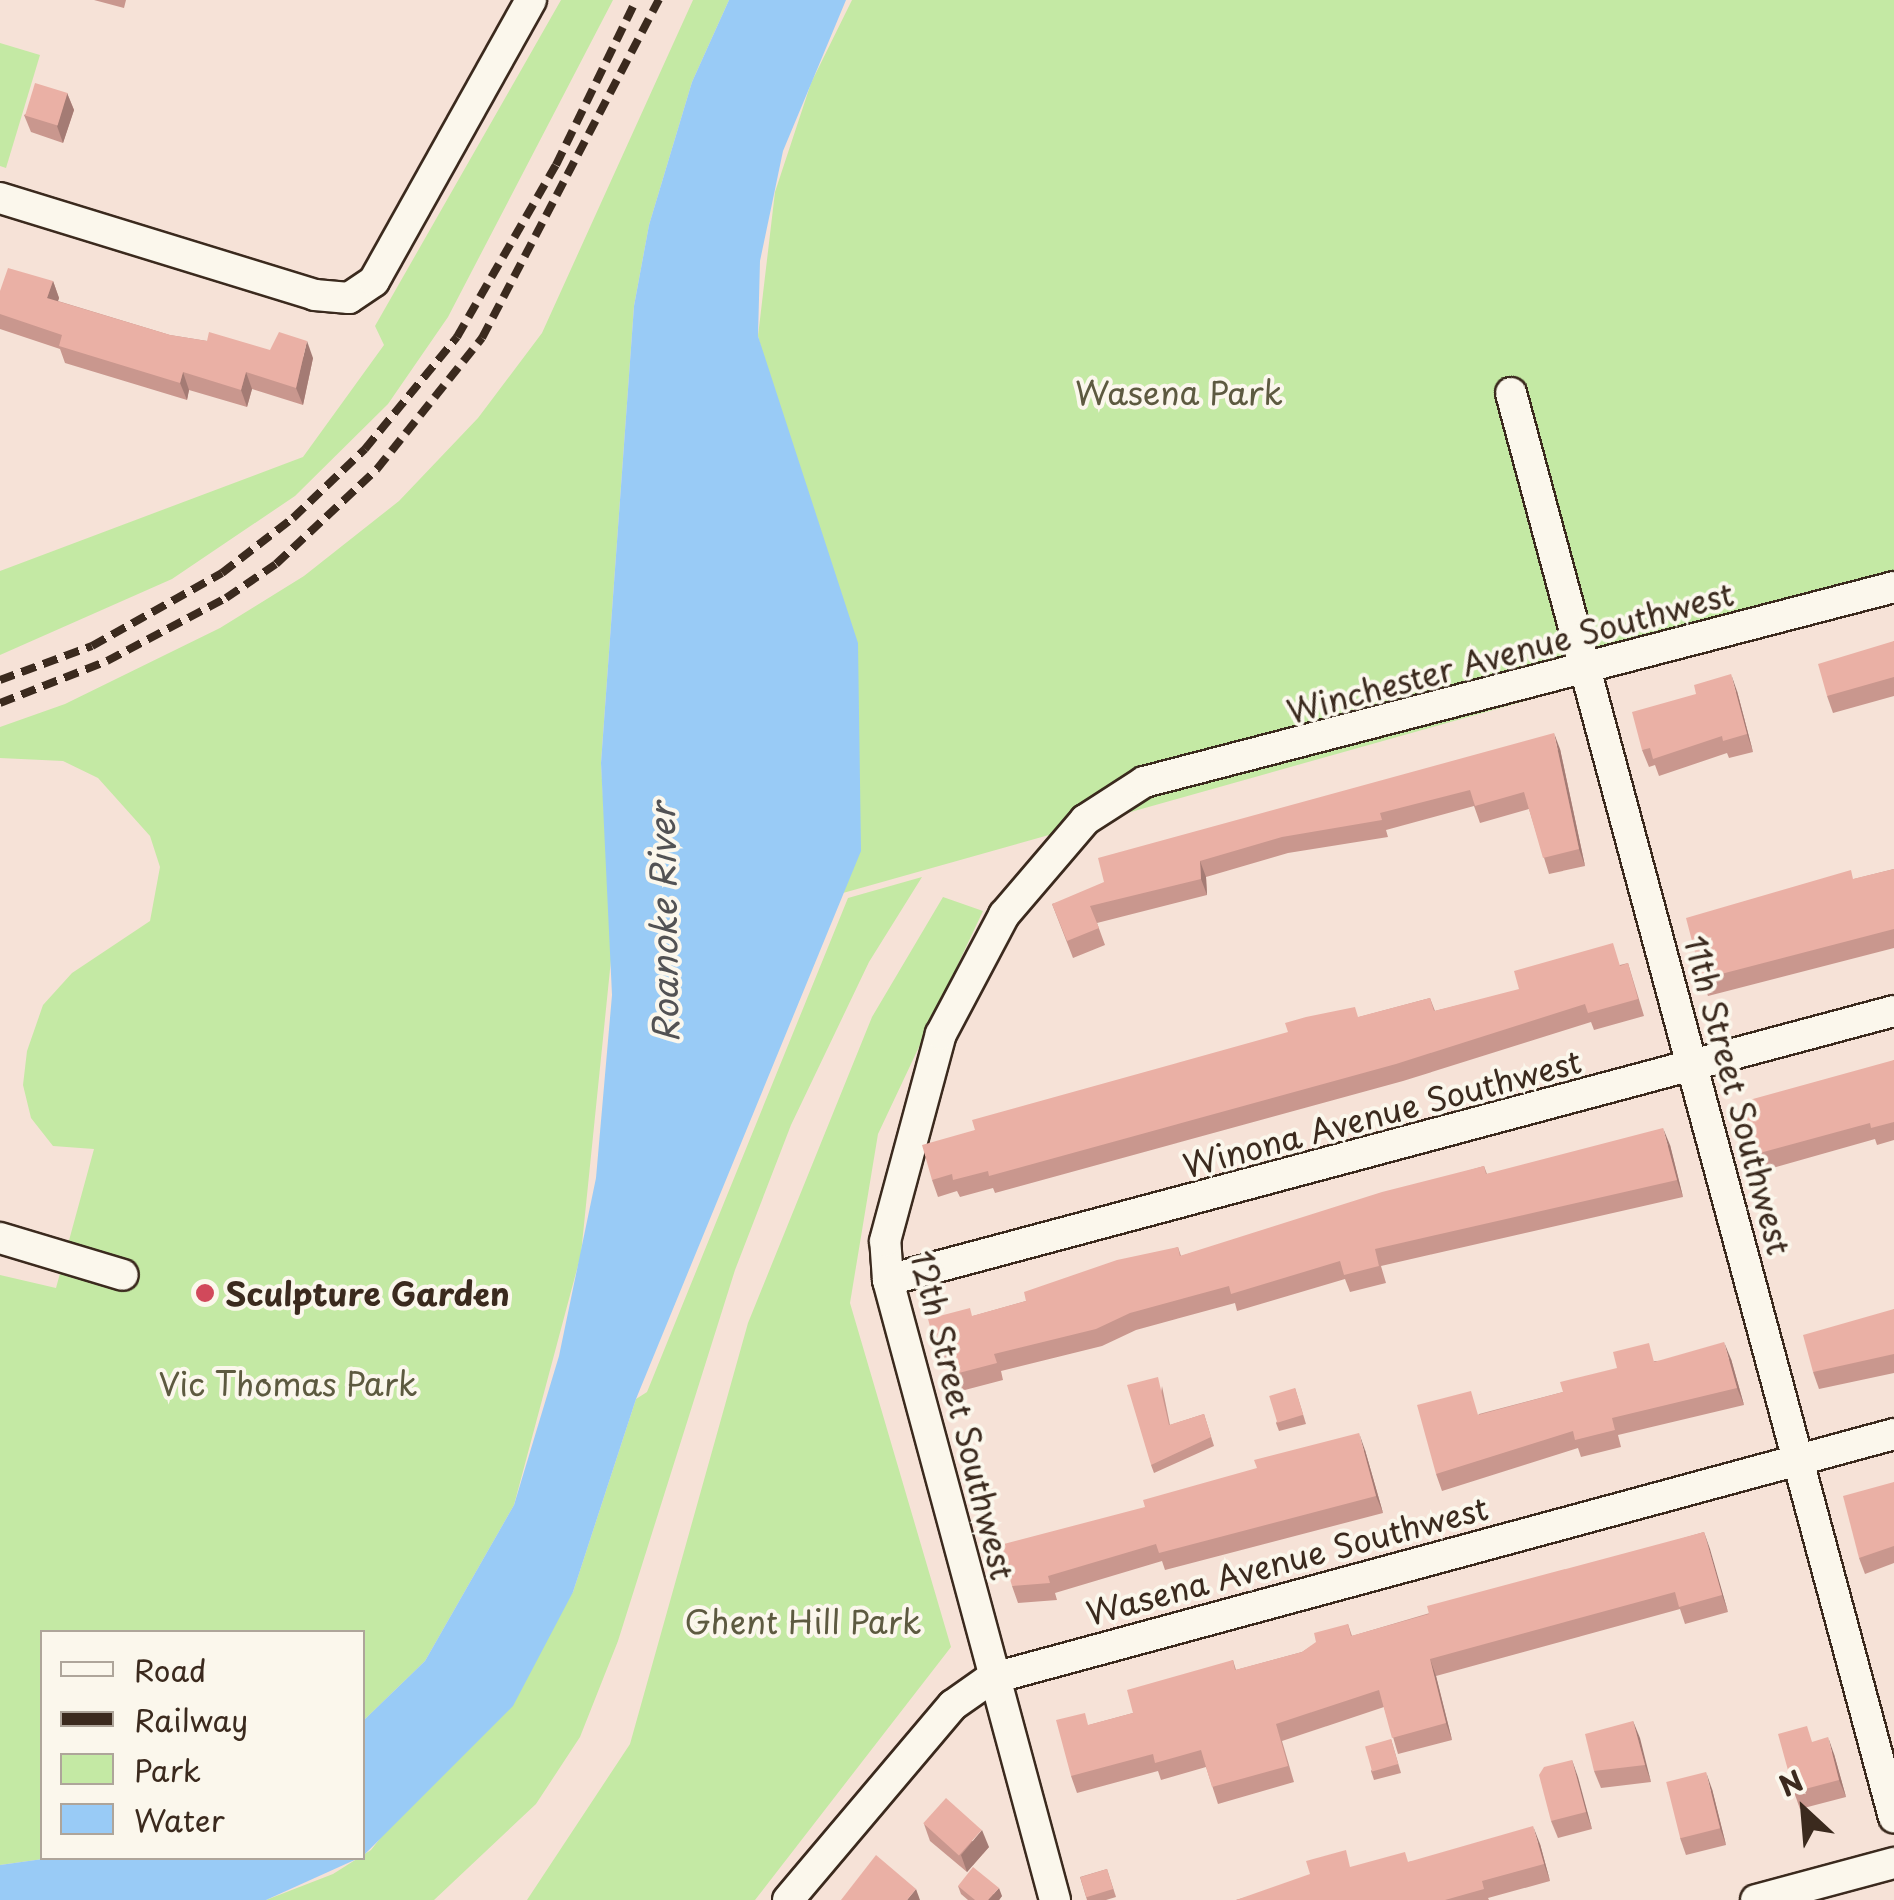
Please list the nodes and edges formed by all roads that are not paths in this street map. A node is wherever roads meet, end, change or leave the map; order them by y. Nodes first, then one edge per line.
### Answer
1 (530, 0) edge
2 (0, 198) edge
3 (1510, 393) dead end
4 (1894, 587) edge
5 (1586, 669) junction
6 (1144, 782) joint
7 (1894, 1012) edge
8 (1694, 1065) junction
9 (0, 1238) edge
10 (122, 1275) dead end
11 (888, 1280) junction
12 (1894, 1434) edge
13 (1802, 1458) junction
14 (990, 1678) junction
15 (1894, 1817) edge
16 (1894, 1862) edge
17 (788, 1900) edge
18 (1054, 1900) edge
19 (1756, 1900) edge

1 - 2 street
3 - 5 street, 11th Street Southwest
4 - 5 street, Winchester Avenue Southwest
5 - 6 street, Winchester Avenue Southwest
5 - 8 street, 11th Street Southwest
6 - 11 street, 12th Street Southwest
7 - 8 street, Winona Avenue Southwest
8 - 11 street, Winona Avenue Southwest
8 - 13 street, 11th Street Southwest
9 - 10 street
11 - 14 street, 12th Street Southwest
12 - 13 street, Wasena Avenue Southwest
13 - 14 street, Wasena Avenue Southwest
13 - 15 street, 11th Street Southwest
14 - 17 street, Wasena Avenue Southwest
14 - 18 street, 12th Street Southwest
16 - 19 street

